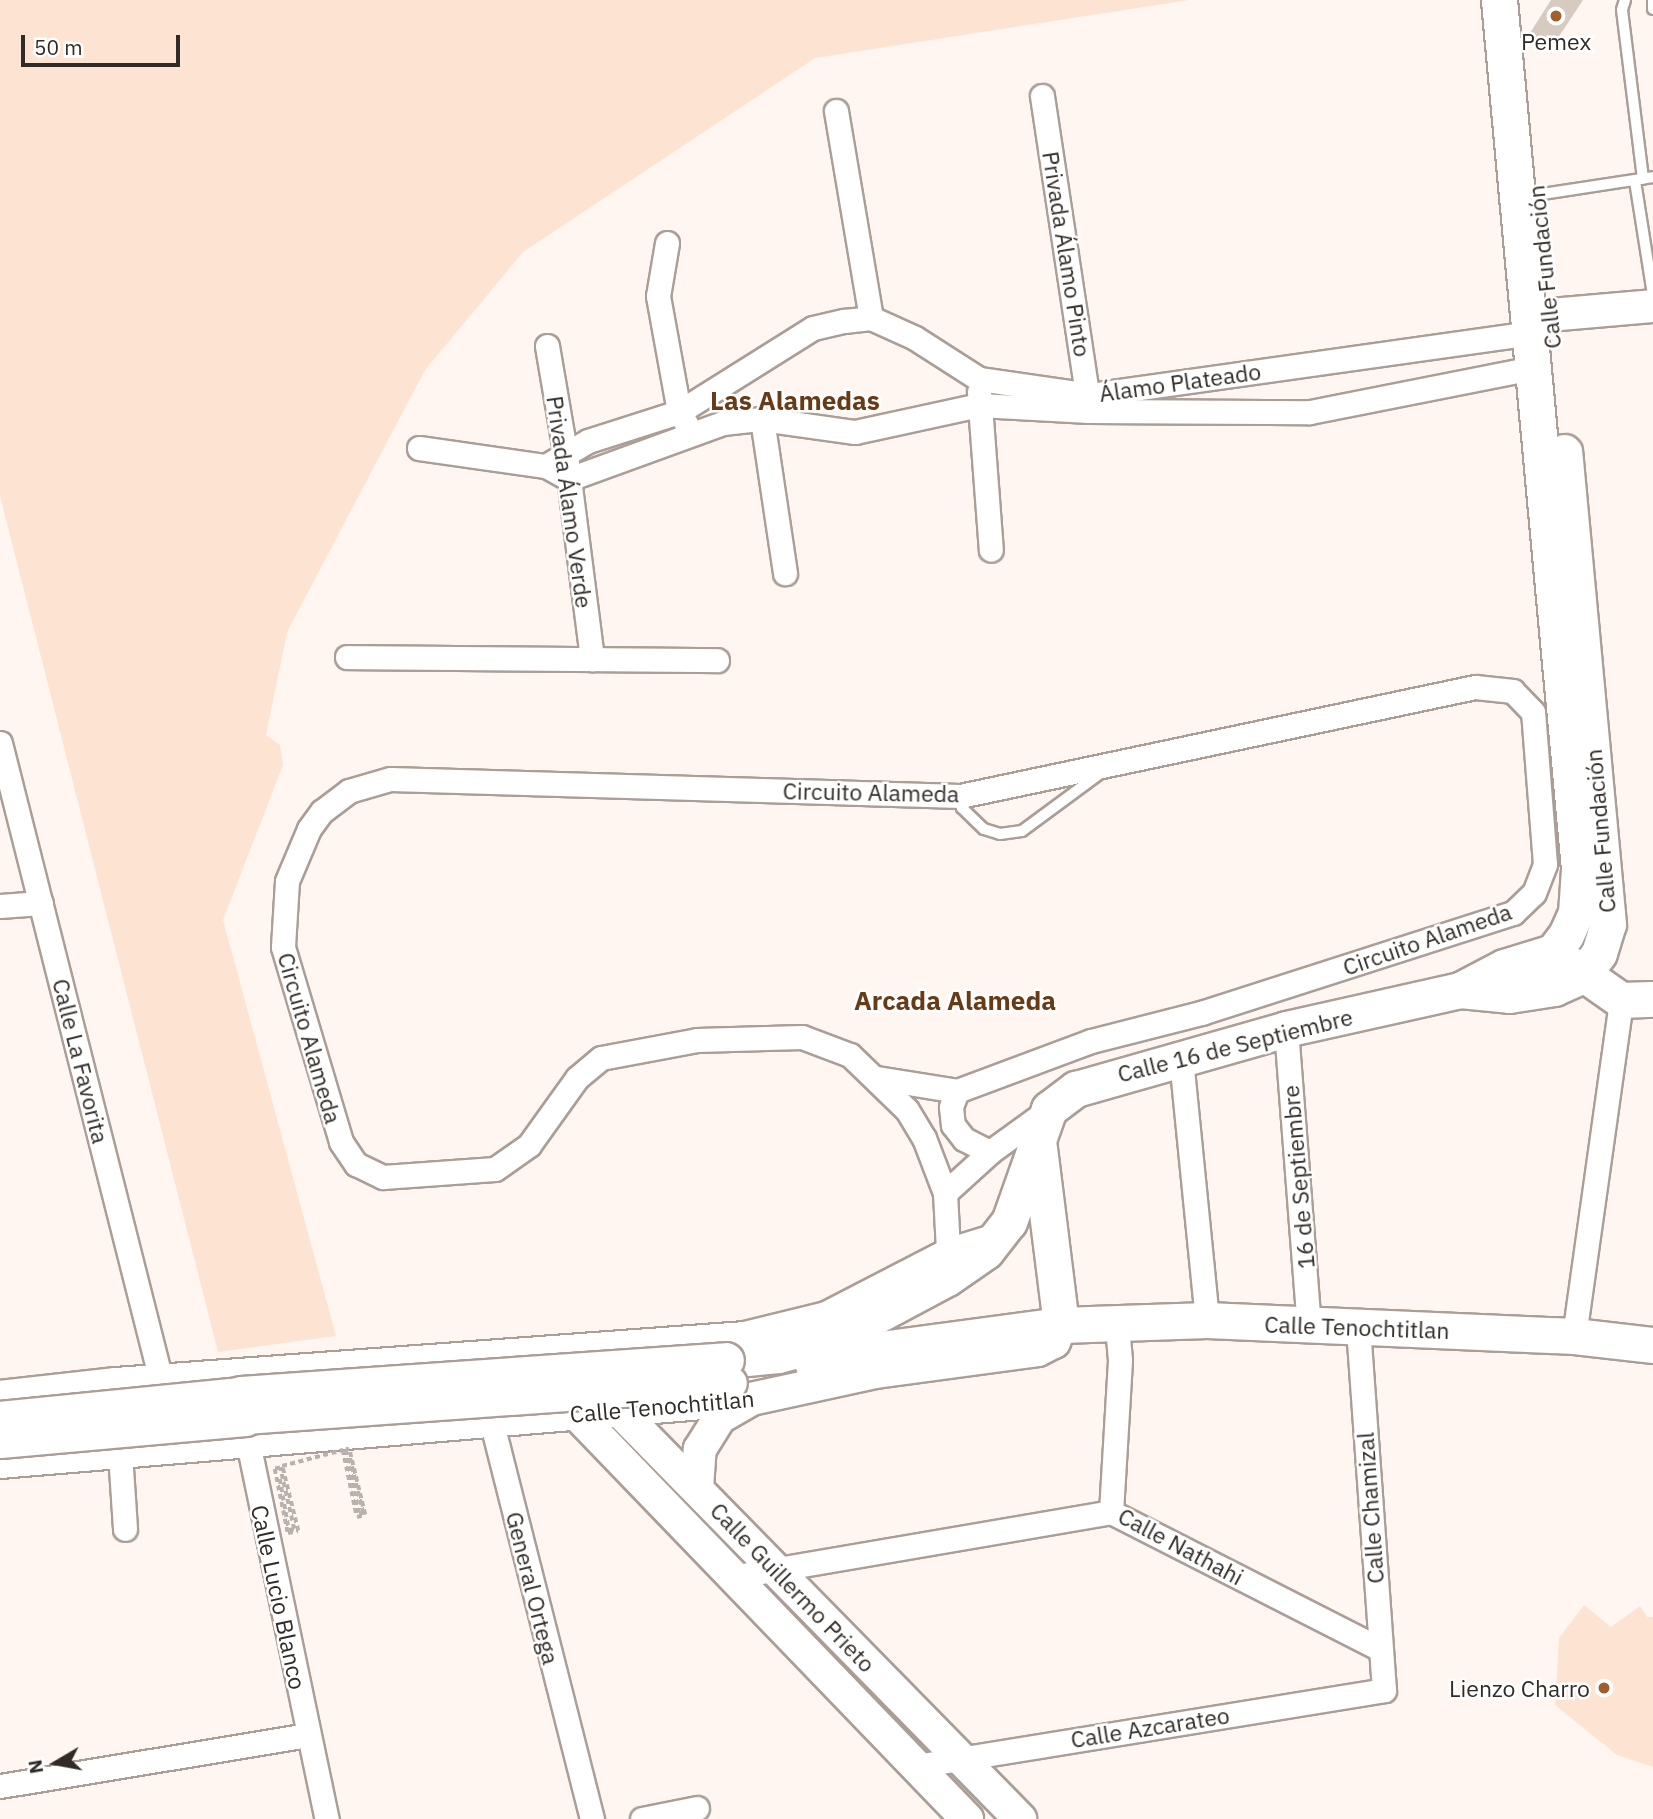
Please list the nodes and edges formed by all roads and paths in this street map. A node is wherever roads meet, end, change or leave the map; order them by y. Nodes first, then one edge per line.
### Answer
1 (1499, 0) edge
2 (1516, 0) edge
3 (1625, 0) edge
4 (1653, 0) edge
5 (1653, 9) edge
6 (1042, 96) dead end
7 (836, 111) dead end
8 (1644, 179) edge
9 (1526, 202) junction
10 (667, 243) dead end
11 (1653, 295) edge
12 (1653, 306) edge
13 (871, 318) junction
14 (1537, 343) junction
15 (547, 346) dead end
16 (979, 379) junction
17 (1089, 403) junction
18 (979, 405) junction
19 (679, 412) junction
20 (762, 419) junction
21 (692, 432) junction
22 (419, 448) dead end
23 (565, 452) junction
24 (547, 466) junction
25 (569, 479) junction
26 (991, 550) dead end
27 (785, 573) dead end
28 (347, 657) dead end
29 (592, 659) junction
30 (717, 660) dead end
31 (0, 743) edge
32 (1113, 765) junction
33 (960, 796) junction
34 (41, 903) junction
35 (0, 906) edge
36 (1553, 952) junction
37 (1583, 975) junction
38 (1460, 990) junction
39 (1637, 1000) edge
40 (1286, 1029) junction
41 (1181, 1059) junction
42 (877, 1078) junction
43 (957, 1091) junction
44 (1044, 1125) junction
45 (990, 1152) junction
46 (945, 1194) junction
47 (1002, 1231) junction
48 (1051, 1249) junction
49 (949, 1266) junction
50 (1207, 1320) junction
51 (1117, 1323) junction
52 (1061, 1325) junction
53 (1309, 1325) junction
54 (1358, 1327) junction
55 (1574, 1336) junction
56 (1653, 1345) edge
57 (574, 1349) junction
58 (533, 1352) junction
59 (475, 1357) junction
60 (161, 1380) junction
61 (736, 1381) junction
62 (116, 1384) junction
63 (0, 1397) edge
64 (242, 1407) junction
65 (617, 1412) junction
66 (574, 1415) junction
67 (0, 1418) edge
68 (491, 1420) junction
69 (0, 1440) edge
70 (120, 1452) junction
71 (349, 1455) dead end
72 (0, 1462) edge
73 (280, 1479) dead end
74 (697, 1488) junction
75 (1111, 1512) junction
76 (125, 1529) dead end
77 (774, 1567) junction
78 (732, 1577) junction
79 (1380, 1649) junction
80 (1384, 1690) joint
81 (308, 1735) junction
82 (960, 1758) junction
83 (916, 1766) junction
84 (0, 1786) edge
85 (697, 1808) dead end
86 (327, 1819) edge
87 (592, 1819) edge
88 (642, 1819) edge
89 (967, 1819) edge
90 (1020, 1819) edge

1 - 9 main road, Calle Fundación
2 - 9 main road, Calle Fundación
3 - 8 lane
4 - 5 lane
6 - 17 street, Privada Álamo Pinto
7 - 13 street
8 - 9 lane
8 - 11 lane
9 - 14 main road, Calle Fundación
10 - 19 street
12 - 14 street
13 - 16 street, Álamo Plateado
13 - 19 street
14 - 17 street, Álamo Plateado
14 - 17 street, Álamo Plateado
14 - 36 main road, Calle Fundación
14 - 37 main road, Calle Fundación
15 - 23 street, Privada Álamo Verde
16 - 17 street, Álamo Plateado
16 - 18 street
17 - 18 street, Álamo Plateado
18 - 20 street, Álamo Plateado
18 - 26 street
19 - 21 street
19 - 23 street
20 - 21 street, Álamo Plateado
20 - 27 street
21 - 25 street, Álamo Plateado
22 - 24 street
23 - 24 street
23 - 25 street, Privada Álamo Verde
24 - 25 street
25 - 29 street, Privada Álamo Verde
28 - 29 street
29 - 30 street
31 - 34 street, Calle La Favorita
32 - 33 street, Circuito Alameda
32 - 33 lane
32 - 43 street, Circuito Alameda
33 - 42 street, Circuito Alameda
34 - 35 street
34 - 60 street, Calle La Favorita
36 - 37 main road
36 - 38 main road
37 - 38 main road
37 - 39 main road
38 - 40 main road, Calle 16 de Septiembre
39 - 55 street
40 - 41 main road, Calle 16 de Septiembre
40 - 53 street, 16 de Septiembre
41 - 44 main road, Calle 16 de Septiembre
41 - 50 street
42 - 43 street, Circuito Alameda
42 - 46 street, Circuito Alameda
43 - 45 street
44 - 45 street
44 - 47 main road
44 - 48 main road
45 - 46 street
46 - 49 street, Circuito Alameda
47 - 48 street
47 - 49 main road
48 - 52 main road
49 - 57 street
49 - 61 main road
50 - 51 main road, Calle Tenochtitlan
50 - 53 main road, Calle Tenochtitlan
51 - 52 main road, Calle Tenochtitlan
51 - 75 street, Calle Nathahi
52 - 61 main road, Calle Tenochtitlan
53 - 54 main road, Calle Tenochtitlan
54 - 55 main road, Calle Tenochtitlan
54 - 79 street, Calle Chamizal
55 - 56 main road, Calle Tenochtitlan
57 - 58 street
57 - 65 street, Calle Guillermo Prieto
58 - 59 street
58 - 66 street, Calle Guillermo Prieto
59 - 64 street
59 - 68 street, General Ortega
60 - 62 street
60 - 64 street
61 - 64 main road, Calle Tenochtitlan, bridge
61 - 65 street, Calle Tenochtitlan
61 - 74 street
62 - 63 street
62 - 70 street
64 - 67 street, bridge
64 - 68 street, Calle Tenochtitlan
64 - 69 main road, bridge
64 - 70 street
64 - 81 street, Calle Lucio Blanco
65 - 66 street, Calle Tenochtitlan
65 - 74 street, Calle Guillermo Prieto
66 - 68 street, Calle Tenochtitlan
66 - 78 street, Calle Guillermo Prieto
68 - 87 street, General Ortega
70 - 72 street
70 - 76 street
71 - 73 path, bridge
74 - 77 street, Calle Guillermo Prieto
75 - 77 street
75 - 79 street, Calle Nathahi
77 - 78 street
77 - 82 street, Calle Guillermo Prieto
78 - 83 street, Calle Guillermo Prieto
79 - 80 street, Calle Chamizal
80 - 82 street, Calle Azcarateo
81 - 84 street
81 - 86 street, Calle Lucio Blanco
82 - 83 street, Calle Azcarateo
82 - 90 street, Calle Guillermo Prieto
83 - 89 street, Calle Guillermo Prieto
85 - 88 street

